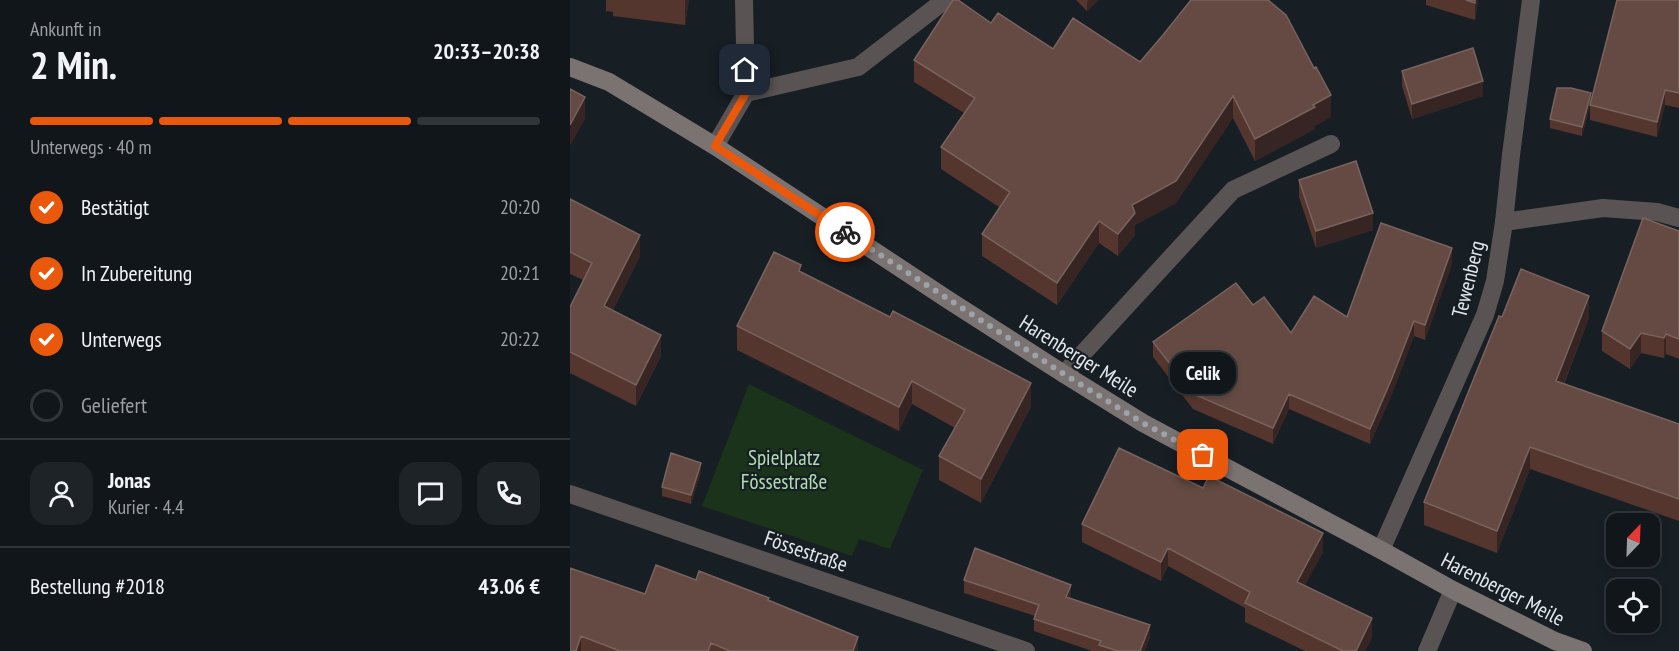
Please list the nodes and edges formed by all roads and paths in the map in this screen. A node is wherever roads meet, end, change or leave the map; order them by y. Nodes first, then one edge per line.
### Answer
1 (744, 0) edge
2 (945, 0) edge
3 (1530, 0) edge
4 (570, 67) edge
5 (746, 93) junction
6 (1331, 144) dead end
7 (715, 146) junction
8 (1679, 218) edge
9 (1504, 222) junction
10 (1064, 374) junction
11 (570, 494) edge
12 (1382, 550) junction
13 (1453, 590) junction
14 (1026, 651) edge
15 (1426, 651) edge
16 (1583, 651) edge

1 - 5 street
2 - 5 street
3 - 9 street, Tewenberg
4 - 7 main road, Harenberger Meile
5 - 7 street
6 - 10 street
7 - 10 main road, Harenberger Meile
8 - 9 street
9 - 12 street, Tewenberg
10 - 12 main road, Harenberger Meile
11 - 14 street, Fössestraße
12 - 13 main road, Harenberger Meile
13 - 15 street
13 - 16 main road, Harenberger Meile

